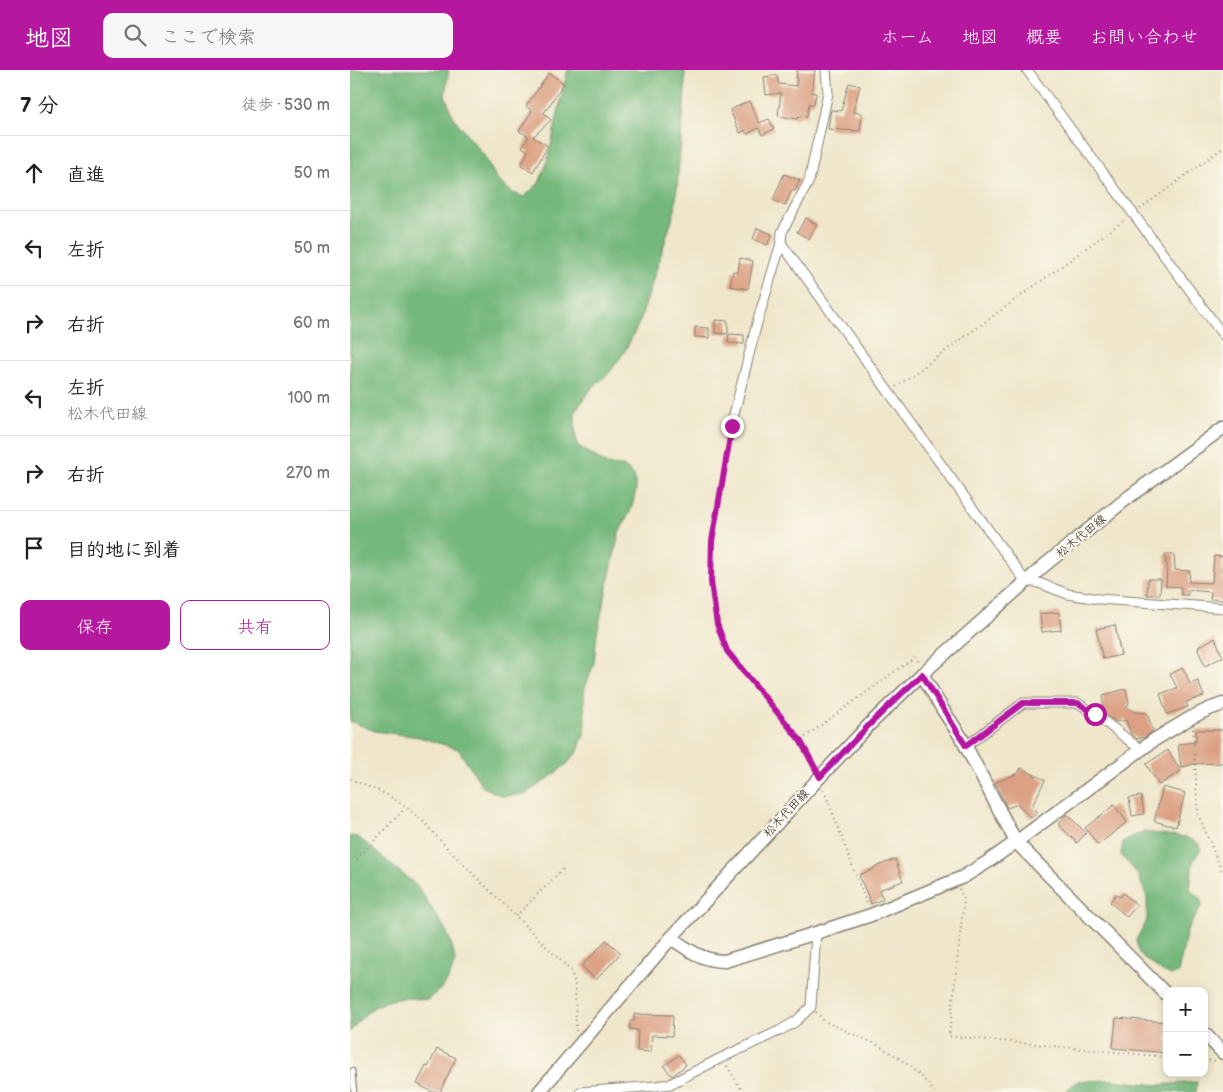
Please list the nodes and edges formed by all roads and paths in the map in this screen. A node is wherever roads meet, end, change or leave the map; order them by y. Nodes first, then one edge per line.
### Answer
1 (826, 70) edge
2 (1028, 70) edge
3 (1223, 148) edge
4 (1133, 214) junction
5 (781, 243) junction
6 (1223, 335) edge
7 (889, 393) junction
8 (732, 426) joint
9 (1223, 428) edge
10 (1026, 582) junction
11 (1223, 608) edge
12 (915, 657) dead end
13 (922, 674) junction
14 (1223, 704) edge
15 (1192, 717) junction
16 (800, 740) junction
17 (966, 746) junction
18 (1141, 750) junction
19 (820, 777) junction
20 (350, 779) edge
21 (406, 808) junction
22 (1016, 842) junction
23 (357, 859) dead end
24 (563, 869) dead end
25 (1223, 874) edge
26 (955, 880) junction
27 (871, 915) junction
28 (516, 916) junction
29 (816, 933) junction
30 (671, 938) junction
31 (1163, 991) edge
32 (811, 1007) junction
33 (1208, 1037) edge
34 (577, 1048) junction
35 (1223, 1053) edge
36 (1163, 1057) edge
37 (721, 1058) junction
38 (352, 1071) dead end
39 (354, 1092) edge
40 (539, 1092) edge
41 (580, 1092) edge
42 (742, 1092) edge
43 (935, 1092) edge

1 - 5 street
2 - 4 street
3 - 4 path
4 - 6 street
4 - 7 path
5 - 7 street
5 - 8 street
7 - 10 street
8 - 16 path
9 - 10 street, 松木代田線
10 - 11 street
10 - 13 street, 松木代田線
12 - 16 path
13 - 17 street
13 - 19 street, 松木代田線
14 - 15 street
15 - 18 street
15 - 25 path
16 - 19 path
17 - 18 street
17 - 22 street
18 - 22 street
19 - 27 path
19 - 30 street, 松木代田線
20 - 21 path
21 - 23 path
21 - 28 path
22 - 26 street
22 - 31 street
24 - 28 path
26 - 27 street
26 - 36 path
27 - 29 street
28 - 34 path
29 - 30 street
29 - 32 street
30 - 34 street, 松木代田線
32 - 37 street
32 - 43 path
33 - 35 street
34 - 40 street, 松木代田線
37 - 41 street
37 - 42 path
38 - 39 lane

